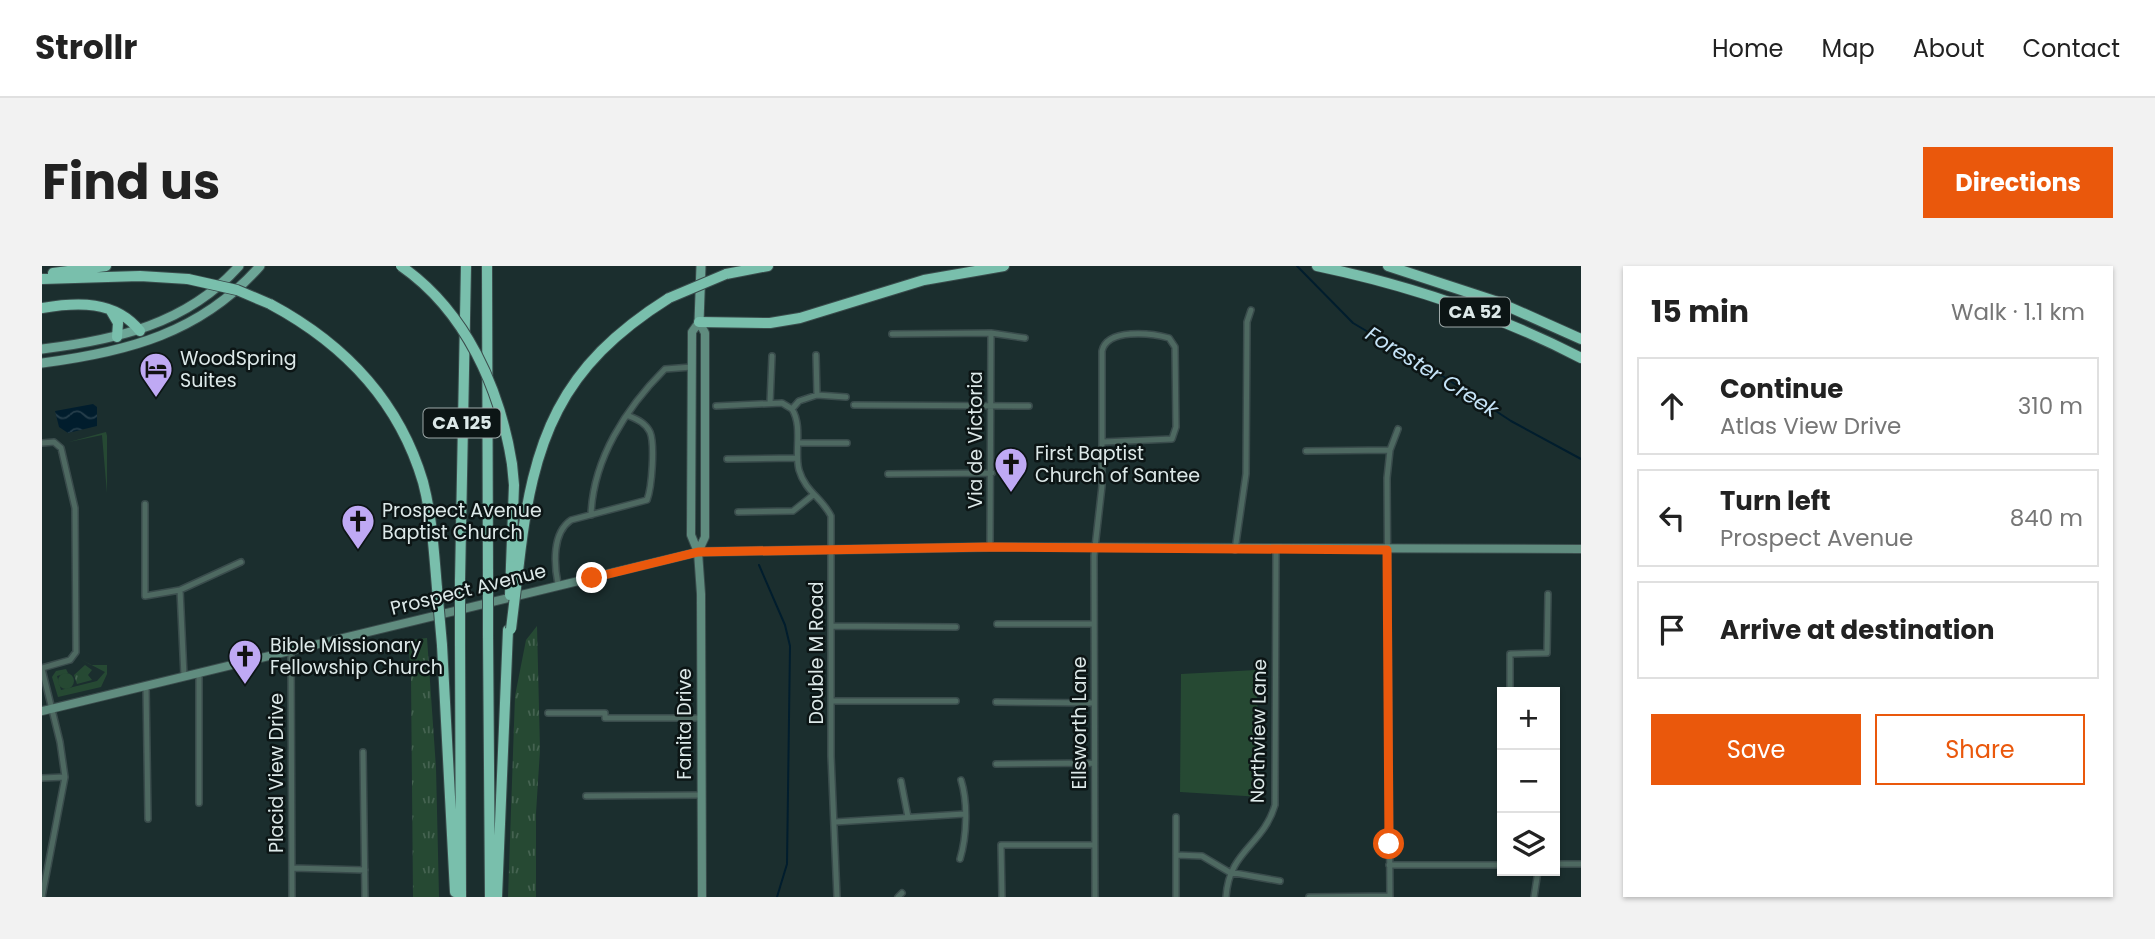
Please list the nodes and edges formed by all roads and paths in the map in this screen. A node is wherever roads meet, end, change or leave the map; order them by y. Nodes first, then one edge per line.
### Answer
1 (106, 266) edge
2 (239, 266) edge
3 (260, 266) edge
4 (401, 266) edge
5 (460, 266) edge
6 (466, 266) edge
7 (487, 266) edge
8 (701, 266) edge
9 (768, 266) edge
10 (1004, 266) edge
11 (1317, 266) edge
12 (1388, 266) edge
13 (42, 278) edge
14 (42, 308) edge
15 (111, 310) junction
16 (1251, 310) dead end
17 (465, 313) junction
18 (699, 322) junction
19 (140, 331) junction
20 (991, 333) junction
21 (892, 334) dead end
22 (117, 337) junction
23 (1025, 338) dead end
24 (1581, 339) edge
25 (148, 342) junction
26 (42, 349) edge
27 (816, 355) dead end
28 (772, 356) dead end
29 (1581, 358) edge
30 (42, 363) edge
31 (692, 367) junction
32 (817, 395) junction
33 (846, 397) dead end
34 (770, 404) junction
35 (990, 404) junction
36 (854, 405) dead end
37 (716, 406) dead end
38 (1029, 406) dead end
39 (792, 409) junction
40 (627, 415) junction
41 (1398, 429) dead end
42 (1103, 442) junction
43 (42, 443) edge
44 (797, 443) junction
45 (846, 443) dead end
46 (1390, 450) junction
47 (1306, 451) dead end
48 (797, 458) junction
49 (727, 459) dead end
50 (992, 473) junction
51 (888, 474) dead end
52 (813, 495) junction
53 (145, 504) dead end
54 (738, 512) dead end
55 (592, 515) junction
56 (990, 547) junction
57 (1095, 548) junction
58 (1581, 549) edge
59 (831, 550) junction
60 (1235, 550) junction
61 (1276, 550) junction
62 (1387, 550) junction
63 (698, 552) junction
64 (241, 562) dead end
65 (558, 584) junction
66 (180, 590) junction
67 (1548, 594) dead end
68 (997, 624) dead end
69 (1094, 624) junction
70 (832, 626) junction
71 (956, 626) dead end
72 (510, 630) junction
73 (291, 649) junction
74 (42, 669) edge
75 (199, 673) junction
76 (184, 676) junction
77 (146, 685) junction
78 (1510, 687) edge
79 (833, 701) junction
80 (957, 701) dead end
81 (996, 702) dead end
82 (1094, 703) junction
83 (46, 710) edge
84 (548, 713) dead end
85 (701, 718) junction
86 (363, 752) dead end
87 (1094, 763) junction
88 (996, 764) dead end
89 (65, 776) junction
90 (42, 778) edge
91 (961, 780) dead end
92 (901, 781) dead end
93 (702, 795) junction
94 (586, 796) dead end
95 (199, 803) dead end
96 (964, 814) junction
97 (908, 817) junction
98 (1176, 817) dead end
99 (148, 819) dead end
100 (835, 822) junction
101 (1094, 845) junction
102 (1176, 855) junction
103 (960, 859) dead end
104 (1560, 864) edge
105 (1581, 864) edge
106 (1389, 865) junction
107 (1497, 865) edge
108 (292, 868) junction
109 (365, 870) junction
110 (1228, 872) junction
111 (1537, 876) edge
112 (1280, 881) dead end
113 (42, 897) edge
114 (292, 897) edge
115 (365, 897) edge
116 (455, 897) edge
117 (461, 897) edge
118 (490, 897) edge
119 (497, 897) edge
120 (702, 897) edge
121 (837, 897) edge
122 (1002, 897) edge
123 (1095, 897) edge
124 (1176, 897) edge
125 (1226, 897) edge
126 (1309, 897) edge
127 (1390, 897) edge
128 (1534, 897) edge

1 - 13 highway
2 - 19 main road
3 - 25 main road
4 - 72 highway, bridge
5 - 17 highway
6 - 17 highway, CA 125
7 - 118 highway, CA 125, bridge
8 - 18 main road, Fanita Drive
9 - 72 highway, bridge
10 - 18 highway
11 - 29 highway, CA 52
12 - 24 highway, CA 52
13 - 116 highway, bridge
14 - 15 highway
15 - 19 highway
15 - 22 highway
16 - 60 street
17 - 117 highway, CA 125, bridge
18 - 31 main road, Fanita Drive
18 - 63 main road, Fanita Drive
19 - 22 main road
19 - 25 main road
20 - 21 street
20 - 23 street
20 - 35 street, Via de Victoria
22 - 26 main road
25 - 30 main road
27 - 32 street
28 - 34 street
31 - 40 street
31 - 63 main road, Fanita Drive
32 - 33 street
32 - 39 street
34 - 37 street
34 - 39 street
35 - 36 street
35 - 38 street
35 - 50 street, Via de Victoria
39 - 44 street
40 - 55 street
40 - 55 street
41 - 46 street
42 - 42 street, Ellsworth Lane
42 - 57 street, Ellsworth Lane
43 - 74 street
44 - 45 street
44 - 48 street
46 - 47 street
46 - 62 street
48 - 49 street
48 - 52 street, Double M Road
50 - 51 street
50 - 56 street, Via de Victoria
52 - 54 street
52 - 59 street, Double M Road
53 - 66 street
55 - 65 street
56 - 57 main road, Prospect Avenue
56 - 59 main road, Prospect Avenue
57 - 60 main road, Prospect Avenue
57 - 69 street, Ellsworth Lane
58 - 62 main road, Prospect Avenue
59 - 63 main road, Prospect Avenue
59 - 70 street, Double M Road
60 - 61 main road, Prospect Avenue
61 - 62 main road, Prospect Avenue
61 - 110 street, Northview Lane
62 - 106 street
63 - 65 main road, Prospect Avenue
63 - 85 main road, Fanita Drive
64 - 66 street
65 - 73 main road, Prospect Avenue
66 - 76 street
67 - 78 street
68 - 69 street
69 - 82 street, Ellsworth Lane
70 - 71 street
70 - 79 street, Double M Road
72 - 119 highway
73 - 75 main road, Prospect Avenue
73 - 108 street, Placid View Drive
74 - 83 street
75 - 76 main road, Prospect Avenue
75 - 95 street
76 - 77 main road, Prospect Avenue
77 - 83 main road, Prospect Avenue
77 - 99 street
79 - 80 street
79 - 100 street, Double M Road
81 - 82 street
82 - 87 street, Ellsworth Lane
83 - 89 street
84 - 85 street
85 - 93 main road, Fanita Drive
86 - 109 street
87 - 88 street
87 - 101 street, Ellsworth Lane
89 - 90 street
89 - 113 street
91 - 96 street
92 - 97 street
93 - 94 street
93 - 120 main road, Fanita Drive
96 - 97 street
96 - 103 street
97 - 100 street
98 - 102 street
100 - 121 street, Double M Road
101 - 122 street
101 - 123 street, Ellsworth Lane
102 - 110 street
102 - 124 street
104 - 105 street
106 - 107 street
106 - 127 street
108 - 109 street
108 - 114 street, Placid View Drive
109 - 115 street
110 - 112 street
110 - 125 street
111 - 128 street
126 - 127 street

